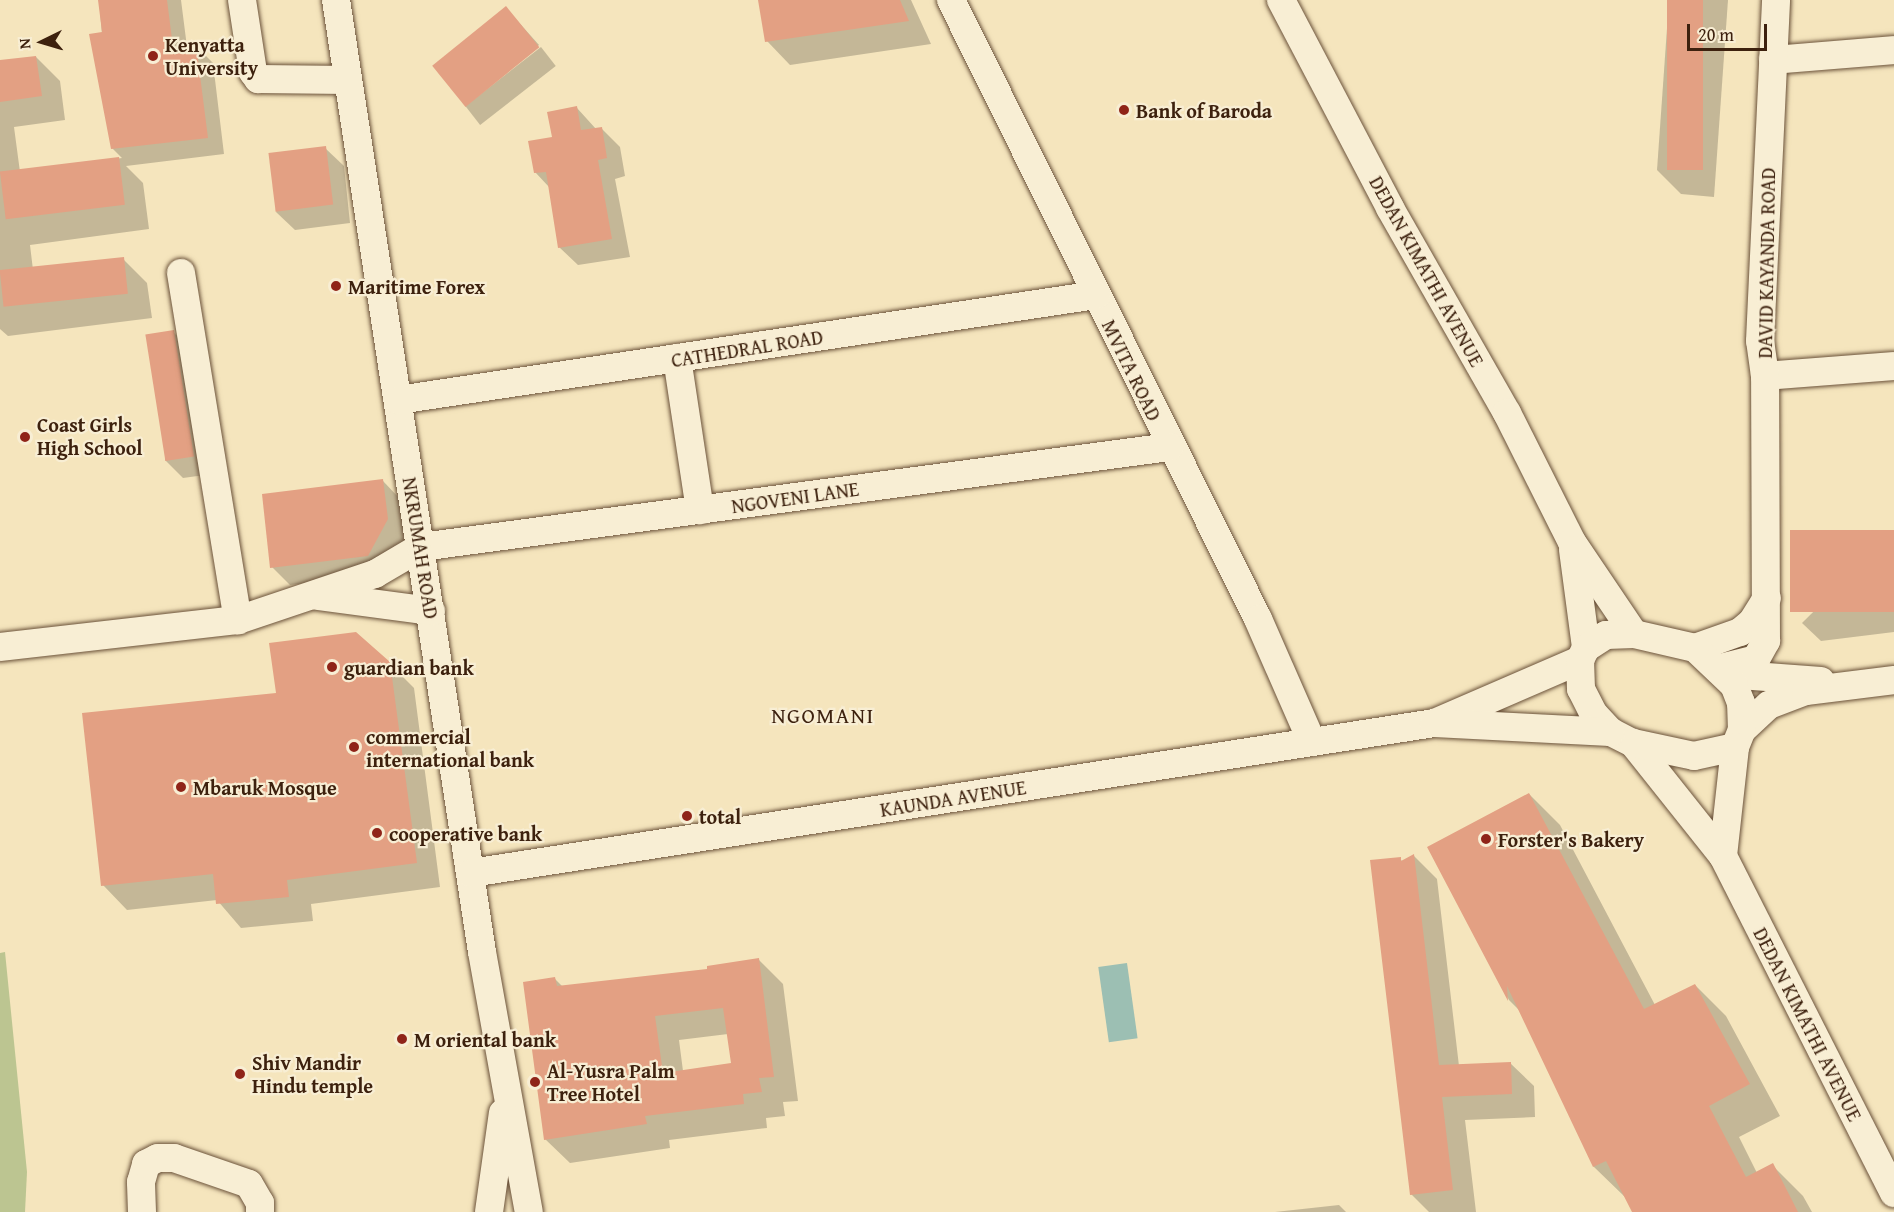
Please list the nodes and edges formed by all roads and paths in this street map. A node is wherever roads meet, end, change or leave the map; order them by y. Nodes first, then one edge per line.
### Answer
1 (242, 0) edge
2 (336, 0) edge
3 (951, 0) edge
4 (1281, 0) edge
5 (1776, 0) edge
6 (1894, 50) edge
7 (1773, 60) junction
8 (348, 80) junction
9 (181, 273) dead end
10 (1096, 295) junction
11 (677, 358) junction
12 (1894, 366) edge
13 (1765, 376) junction
14 (398, 400) junction
15 (1169, 447) junction
16 (700, 510) junction
17 (1572, 542) junction
18 (421, 547) junction
19 (316, 596) junction
20 (1767, 598) junction
21 (431, 611) junction
22 (238, 620) junction
23 (1634, 634) junction
24 (0, 647) edge
25 (1695, 648) junction
26 (1583, 654) junction
27 (1723, 671) junction
28 (1894, 680) edge
29 (1856, 683) junction
30 (1434, 723) junction
31 (1622, 738) junction
32 (1738, 738) junction
33 (1312, 742) junction
34 (1723, 856) junction
35 (471, 873) junction
36 (506, 1097) junction
37 (1894, 1193) edge
38 (142, 1212) edge
39 (260, 1212) edge
40 (489, 1212) edge
41 (529, 1212) edge

1 - 8 street
2 - 8 street, NKRUMAH ROAD
3 - 10 street, MVITA ROAD
4 - 17 street, DEDAN KIMATHI AVENUE
5 - 7 street, DAVID KAYANDA ROAD
6 - 7 street
7 - 13 street, DAVID KAYANDA ROAD
8 - 14 street, NKRUMAH ROAD
9 - 22 street
10 - 11 street, CATHEDRAL ROAD
10 - 15 street, MVITA ROAD
11 - 14 street, CATHEDRAL ROAD
11 - 16 street
12 - 13 street
13 - 20 street, DAVID KAYANDA ROAD
14 - 18 street, NKRUMAH ROAD
15 - 16 street, NGOVENI LANE
15 - 33 street, MVITA ROAD
16 - 18 street, NGOVENI LANE
17 - 23 street, DEDAN KIMATHI AVENUE
17 - 26 street, DEDAN KIMATHI AVENUE
18 - 19 street
18 - 21 street, NKRUMAH ROAD
19 - 21 street
19 - 22 street
20 - 25 street
20 - 27 street, DAVID KAYANDA ROAD
21 - 35 street, NKRUMAH ROAD
22 - 24 street
23 - 25 street
23 - 26 street
25 - 27 street
26 - 30 street
26 - 31 street
27 - 29 street
27 - 32 street
28 - 29 street
29 - 32 street
30 - 31 street
30 - 33 street, KAUNDA AVENUE
31 - 32 street
31 - 34 street, DEDAN KIMATHI AVENUE
32 - 34 street
33 - 35 street, KAUNDA AVENUE
34 - 37 street, DEDAN KIMATHI AVENUE
35 - 36 street, NKRUMAH ROAD
36 - 40 street, NKRUMAH ROAD
36 - 41 street, NKRUMAH ROAD
38 - 39 street

